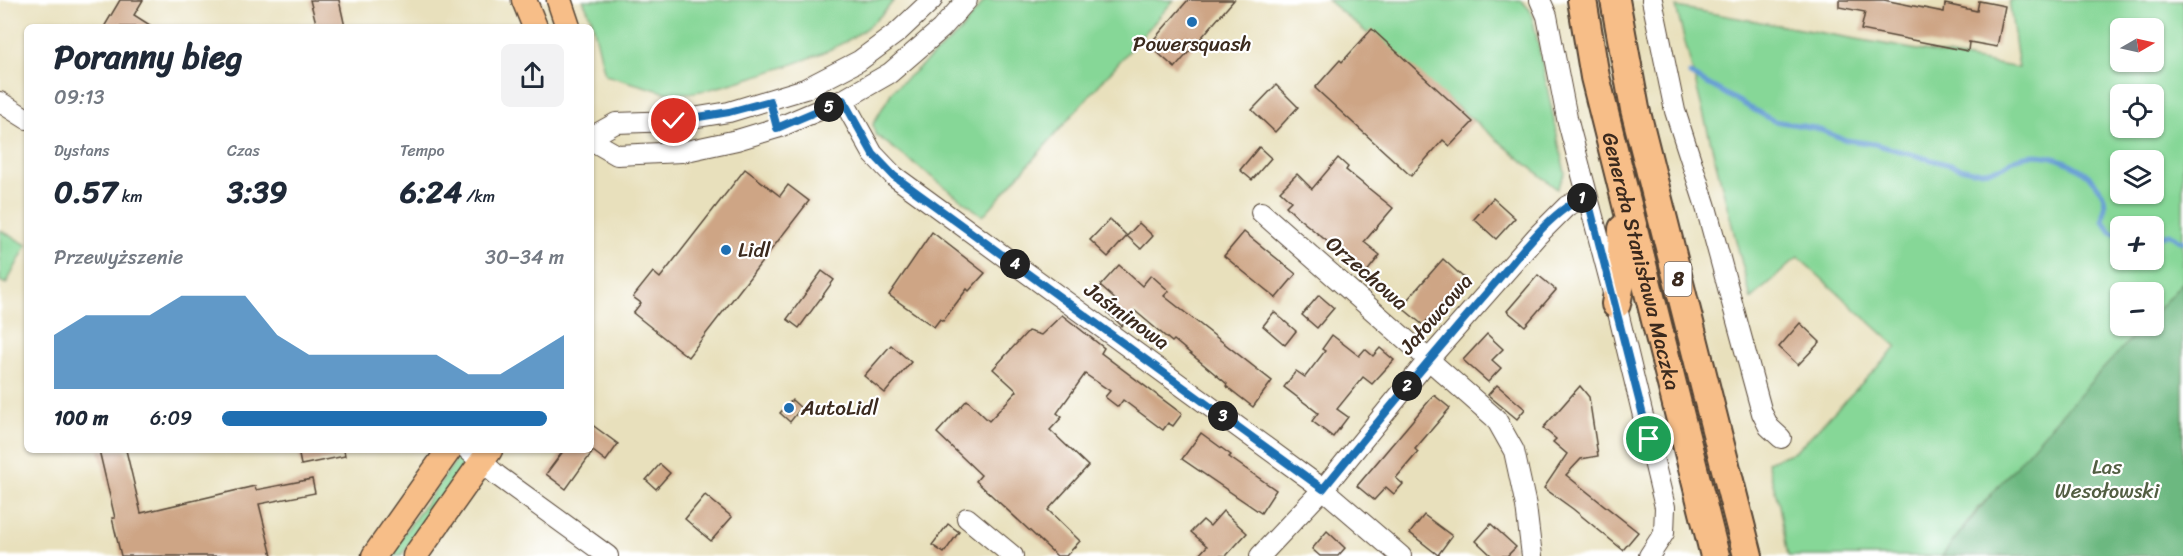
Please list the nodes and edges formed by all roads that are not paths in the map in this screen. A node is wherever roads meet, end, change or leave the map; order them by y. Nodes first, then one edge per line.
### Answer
1 (524, 0) edge
2 (559, 0) edge
3 (932, 0) edge
4 (967, 0) edge
5 (1540, 0) edge
6 (1582, 0) edge
7 (1615, 0) edge
8 (1652, 0) edge
9 (534, 24) edge
10 (567, 24) edge
11 (843, 100) junction
12 (770, 101) junction
13 (0, 102) edge
14 (24, 117) edge
15 (777, 128) junction
16 (594, 137) edge
17 (594, 141) edge
18 (1587, 196) junction
19 (1625, 200) junction
20 (1261, 212) dead end
21 (1616, 304) junction
22 (1429, 359) junction
23 (1781, 438) dead end
24 (447, 453) edge
25 (479, 454) edge
26 (1323, 489) junction
27 (967, 518) dead end
28 (374, 556) edge
29 (415, 556) edge
30 (608, 556) edge
31 (1013, 556) edge
32 (1260, 556) edge
33 (1401, 556) edge
34 (1533, 556) edge
35 (1649, 556) edge
36 (1715, 556) edge
37 (1748, 556) edge

1 - 9 main road
2 - 10 main road
3 - 12 street
4 - 11 street
5 - 18 street
6 - 19 highway, Generała Stanisława Maczka / 8
7 - 37 highway, Generała Stanisława Maczka / 8
8 - 23 street
11 - 15 street
11 - 26 street, Jaśminowa
12 - 15 street
12 - 16 street
13 - 14 street
15 - 17 street
18 - 21 street
18 - 22 street, Jałowcowa
19 - 21 highway
19 - 36 highway, Generała Stanisława Maczka / 8
20 - 22 street, Orzechowa
21 - 35 street
22 - 26 street, Jałowcowa
22 - 34 street, Orzechowa
24 - 28 main road
25 - 29 main road
25 - 30 street
26 - 32 street, Jałowcowa
26 - 33 street, Jaśminowa
27 - 31 street

